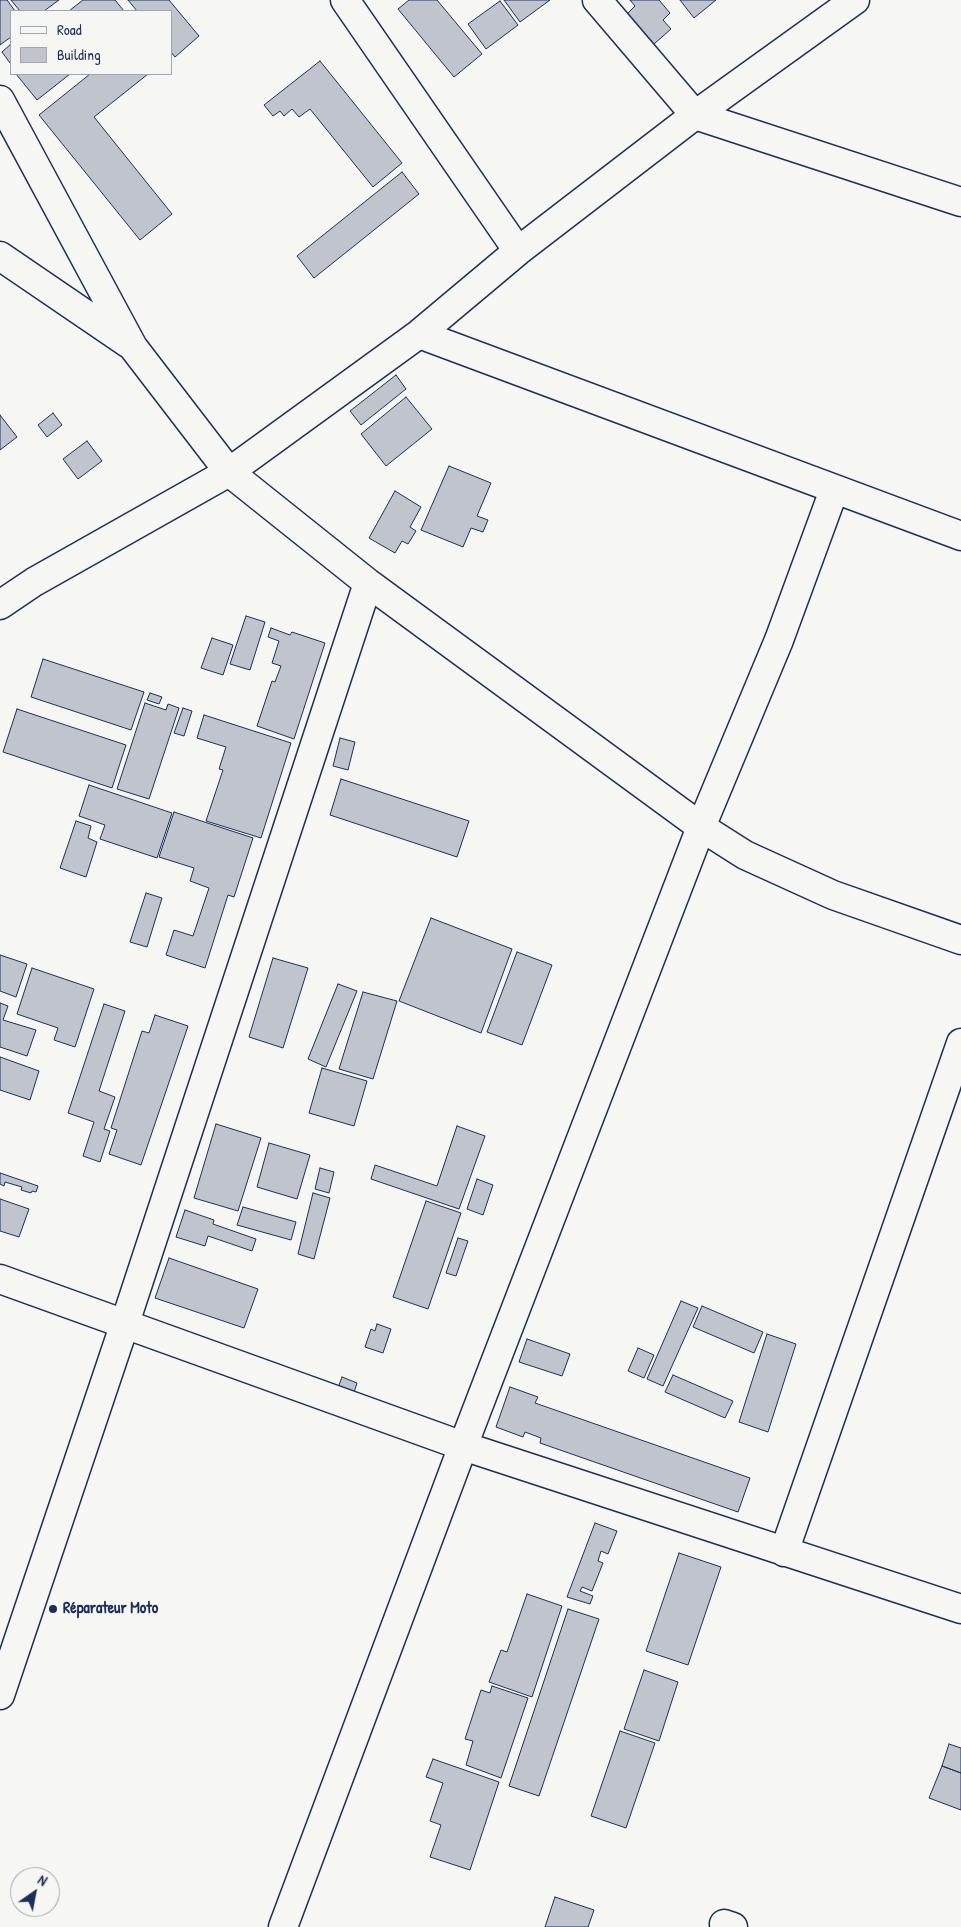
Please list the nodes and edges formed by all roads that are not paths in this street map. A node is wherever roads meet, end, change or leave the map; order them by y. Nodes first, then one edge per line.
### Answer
1 (345, 0) edge
2 (597, 0) edge
3 (855, 0) edge
4 (0, 100) edge
5 (695, 115) junction
6 (961, 202) edge
7 (518, 251) junction
8 (0, 256) edge
9 (419, 334) junction
10 (133, 347) junction
11 (229, 472) junction
12 (834, 490) junction
13 (961, 536) edge
14 (368, 583) junction
15 (0, 605) edge
16 (702, 827) junction
17 (961, 940) edge
18 (961, 1043) edge
19 (0, 1279) edge
20 (125, 1323) junction
21 (463, 1446) junction
22 (784, 1552) junction
23 (961, 1609) edge
24 (0, 1695) edge
25 (283, 1927) edge

1 - 7 street
2 - 5 street
3 - 5 street
4 - 10 street
5 - 6 street
5 - 7 street
7 - 9 street
8 - 10 street
9 - 11 street
9 - 12 street
10 - 11 street
11 - 14 street
11 - 15 street
12 - 13 street
12 - 16 street
14 - 16 street
14 - 20 street
16 - 17 street
16 - 21 street
18 - 22 street
19 - 20 street
20 - 21 street
20 - 24 street
21 - 22 street
21 - 25 street
22 - 23 street

